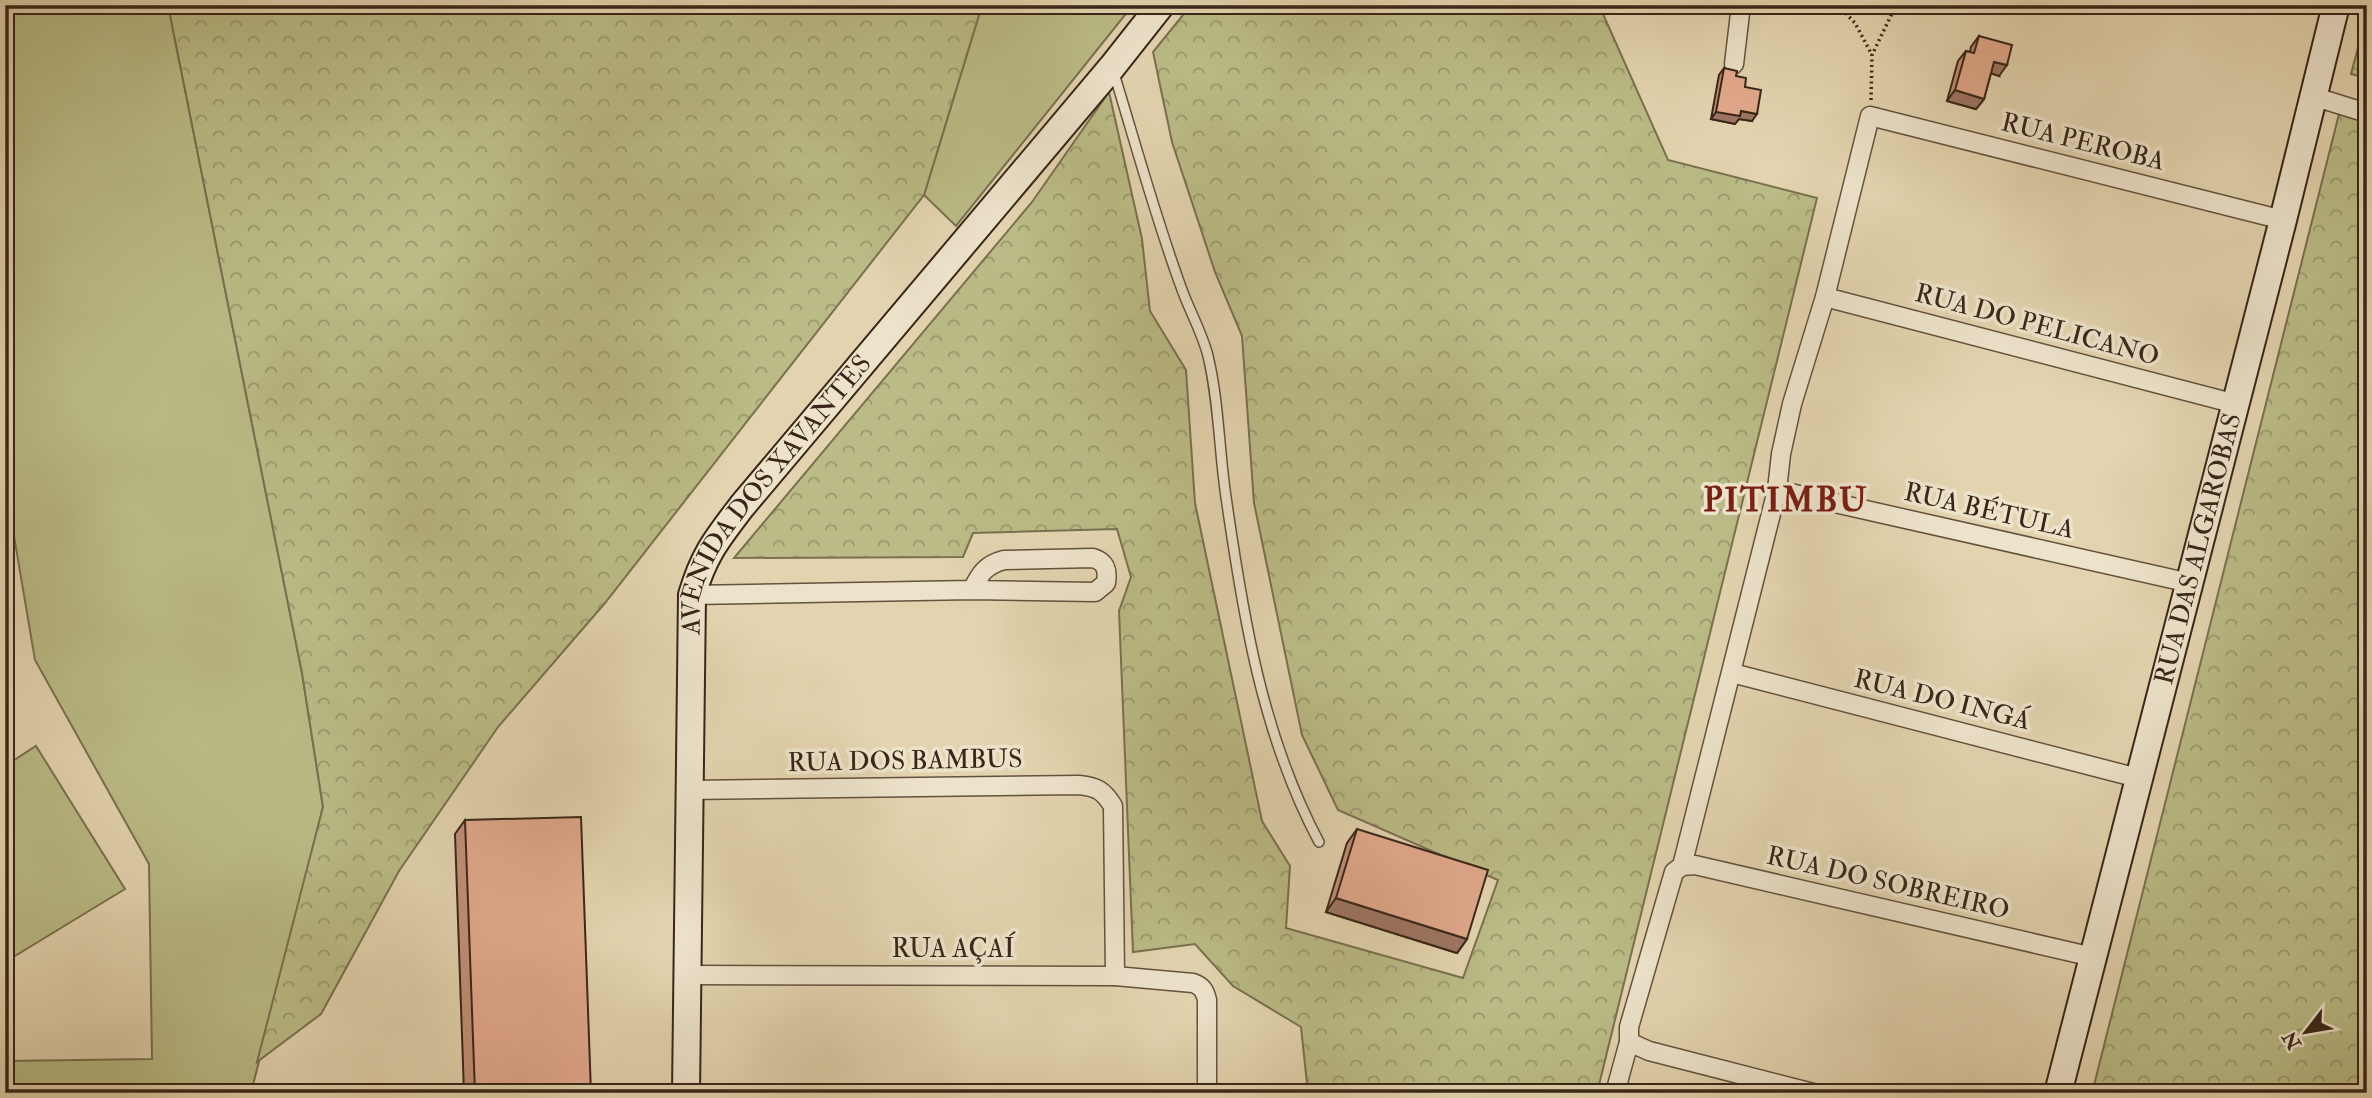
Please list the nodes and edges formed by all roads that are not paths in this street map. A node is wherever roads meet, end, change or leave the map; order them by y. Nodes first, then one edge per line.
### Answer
1 (1161, 5) edge
2 (1741, 5) edge
3 (2336, 5) edge
4 (1734, 64) dead end
5 (1112, 66) junction
6 (2312, 96) junction
7 (2367, 113) edge
8 (2283, 220) junction
9 (1825, 297) junction
10 (2236, 404) junction
11 (1777, 490) junction
12 (2190, 583) junction
13 (972, 590) junction
14 (692, 595) junction
15 (1732, 673) junction
16 (2138, 778) junction
17 (689, 790) junction
18 (1319, 842) dead end
19 (1678, 869) junction
20 (2093, 957) junction
21 (688, 975) junction
22 (1115, 976) junction
23 (1629, 1042) junction
24 (686, 1093) edge
25 (1207, 1093) edge
26 (1615, 1093) edge
27 (1812, 1093) edge
28 (2059, 1093) edge

1 - 5 main road, AVENIDA DOS XAVANTES
2 - 4 street
3 - 6 main road, RUA DAS ALGAROBAS
5 - 14 main road, AVENIDA DOS XAVANTES
5 - 18 lane
6 - 7 street
6 - 8 main road, RUA DAS ALGAROBAS
8 - 9 street, RUA PEROBA
8 - 10 main road, RUA DAS ALGAROBAS
9 - 10 street, RUA DO PELICANO
9 - 11 street
10 - 12 main road, RUA DAS ALGAROBAS
11 - 12 street, RUA BÉTULA
11 - 15 street
12 - 16 main road, RUA DAS ALGAROBAS
13 - 13 street
13 - 14 street
14 - 17 main road, AVENIDA DOS XAVANTES
15 - 16 street, RUA DO INGÁ
15 - 19 street
16 - 20 main road, RUA DAS ALGAROBAS
17 - 21 main road, AVENIDA DOS XAVANTES
17 - 22 street, RUA DOS BAMBUS
19 - 20 street, RUA DO SOBREIRO
19 - 23 street
20 - 28 main road, RUA DAS ALGAROBAS
21 - 22 street, RUA AÇAÍ
21 - 24 main road, AVENIDA DOS XAVANTES
22 - 25 street, RUA AÇAÍ
23 - 26 street
23 - 27 street

